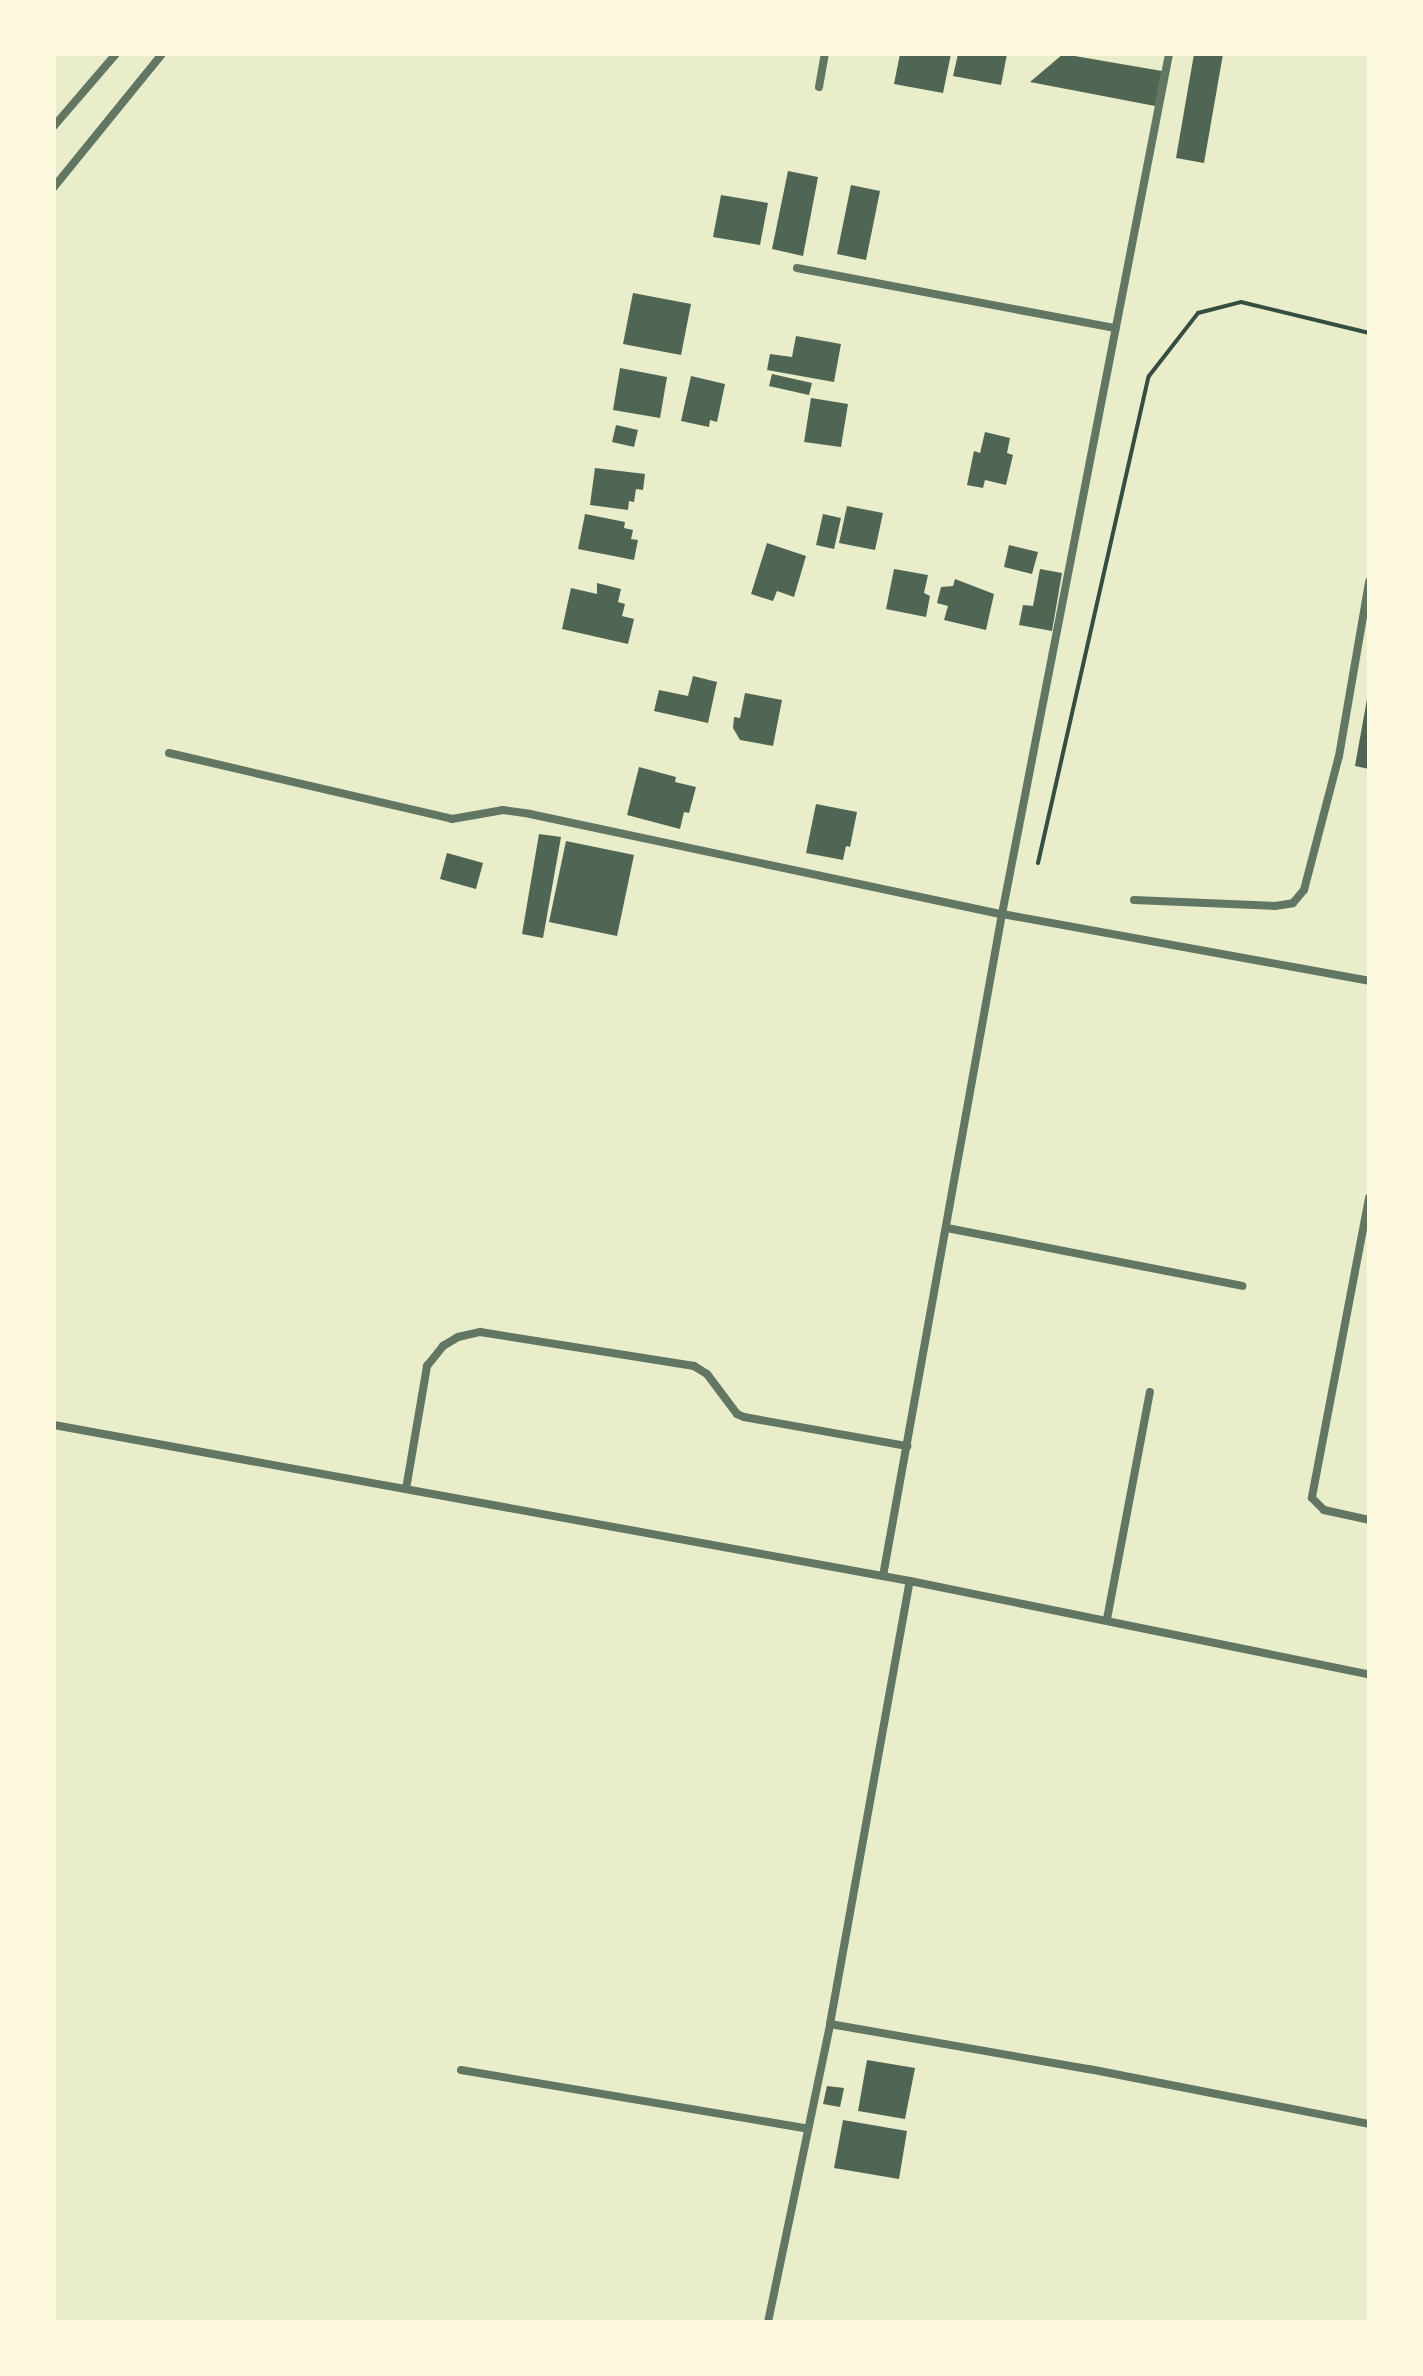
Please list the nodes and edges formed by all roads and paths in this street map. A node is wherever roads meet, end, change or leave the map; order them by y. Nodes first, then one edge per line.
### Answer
1 (116, 54) edge
2 (162, 54) edge
3 (825, 54) edge
4 (1169, 54) edge
5 (819, 87) dead end
6 (54, 126) edge
7 (54, 187) edge
8 (797, 268) dead end
9 (1115, 328) junction
10 (1369, 333) edge
11 (1369, 582) edge
12 (169, 753) dead end
13 (1038, 863) dead end
14 (1134, 900) dead end
15 (1002, 914) junction
16 (1369, 981) edge
17 (1369, 1198) edge
18 (947, 1228) junction
19 (1242, 1286) dead end
20 (1150, 1392) dead end
21 (54, 1425) edge
22 (907, 1446) junction
23 (406, 1489) junction
24 (1369, 1520) edge
25 (883, 1576) junction
26 (910, 1581) junction
27 (1107, 1619) junction
28 (1369, 1674) edge
29 (830, 2024) junction
30 (461, 2070) dead end
31 (1369, 2124) edge
32 (808, 2129) junction
33 (768, 2322) edge

1 - 6 street
2 - 7 street
3 - 5 street
4 - 9 street
8 - 9 street
9 - 15 street
10 - 13 path
11 - 14 street
12 - 15 street
15 - 16 street
15 - 18 street
17 - 24 street
18 - 19 street
18 - 22 street
20 - 27 street
21 - 23 street
22 - 23 street
22 - 25 street
23 - 25 street
25 - 26 street
26 - 27 street
26 - 29 street
27 - 28 street
29 - 31 street
29 - 32 street
30 - 32 street
32 - 33 street

